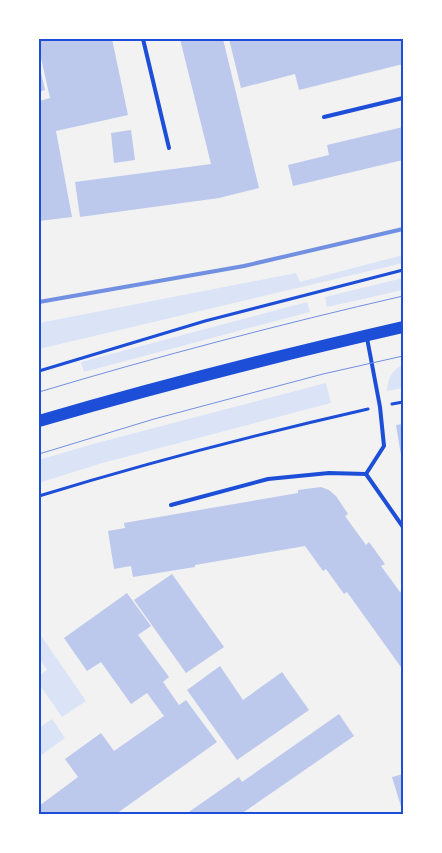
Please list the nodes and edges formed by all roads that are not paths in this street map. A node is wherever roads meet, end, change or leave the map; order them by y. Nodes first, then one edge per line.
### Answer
1 (143, 39) edge
2 (403, 98) edge
3 (324, 117) dead end
4 (169, 148) dead end
5 (403, 327) edge
6 (366, 336) junction
7 (39, 421) edge
8 (366, 474) junction
9 (171, 505) dead end
10 (403, 527) edge

1 - 4 lane
2 - 3 lane
5 - 6 main road
6 - 7 main road
6 - 8 lane
8 - 9 lane
8 - 10 lane

